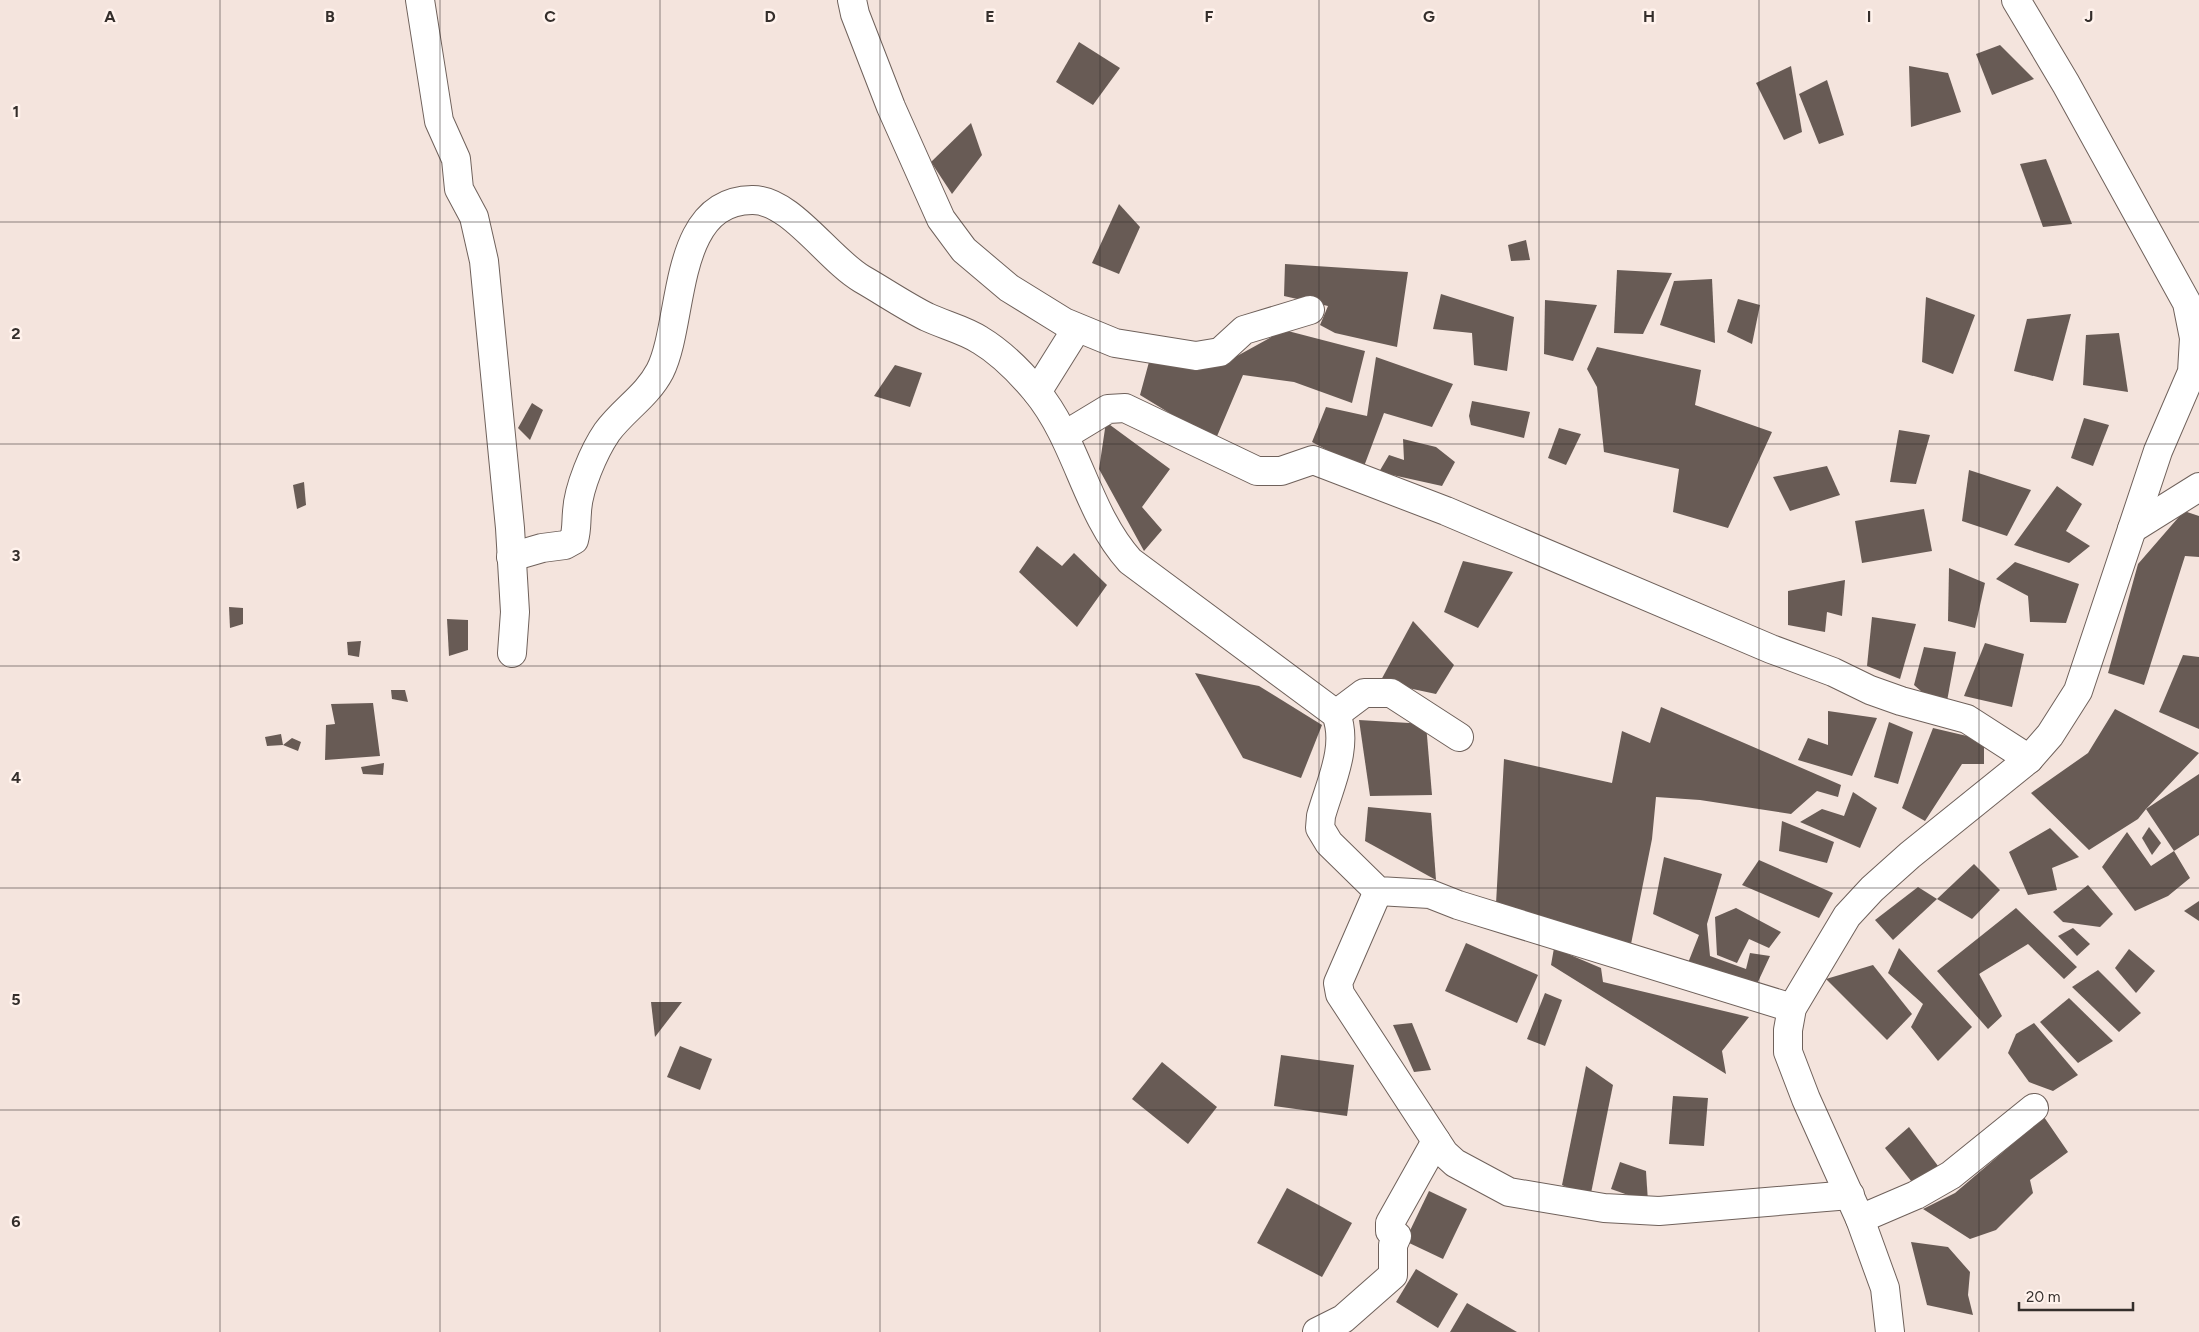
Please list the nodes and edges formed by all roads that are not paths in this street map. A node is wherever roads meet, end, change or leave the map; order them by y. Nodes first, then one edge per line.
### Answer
1 (420, 0) edge
2 (852, 0) edge
3 (2016, 0) edge
4 (1310, 310) dead end
5 (1077, 328) junction
6 (1037, 392) junction
7 (1065, 435) junction
8 (2199, 487) edge
9 (2132, 529) junction
10 (511, 557) junction
11 (512, 653) dead end
12 (1336, 714) junction
13 (1459, 736) dead end
14 (2030, 759) junction
15 (1378, 891) junction
16 (1792, 1008) junction
17 (2034, 1108) dead end
18 (1436, 1141) junction
19 (1855, 1207) junction
20 (1317, 1332) edge
21 (1890, 1332) edge

1 - 10 street
2 - 5 street
3 - 9 street
4 - 5 street
5 - 6 street
6 - 7 street
6 - 10 street
7 - 12 street
7 - 14 street
8 - 9 street
9 - 14 street
10 - 11 street
12 - 13 street
12 - 15 street
14 - 16 street
15 - 16 street
15 - 18 street
16 - 19 street
17 - 19 street
18 - 19 street
18 - 20 street
19 - 21 street

